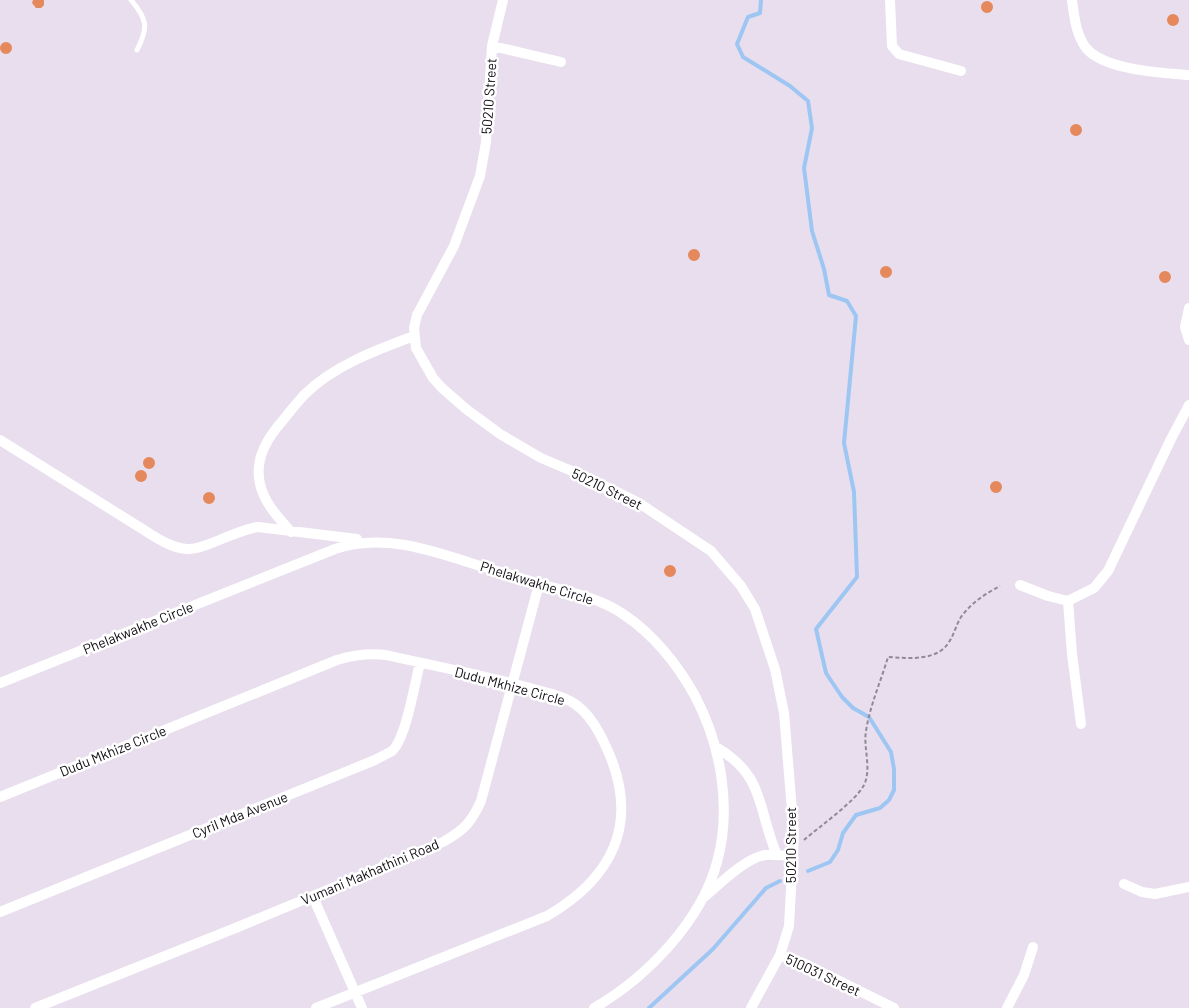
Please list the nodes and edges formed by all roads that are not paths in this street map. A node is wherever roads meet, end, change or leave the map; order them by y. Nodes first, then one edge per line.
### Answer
1 (131, 0) edge
2 (503, 0) edge
3 (890, 0) edge
4 (1065, 0) edge
5 (1072, 4) edge
6 (492, 46) junction
7 (137, 50) dead end
8 (561, 62) dead end
9 (961, 71) dead end
10 (1189, 75) edge
11 (1189, 308) edge
12 (414, 336) junction
13 (1189, 340) edge
14 (1189, 405) edge
15 (0, 440) edge
16 (291, 532) junction
17 (373, 541) junction
18 (540, 584) junction
19 (1020, 585) dead end
20 (1068, 601) junction
21 (420, 663) junction
22 (0, 683) edge
23 (512, 683) junction
24 (1081, 724) dead end
25 (716, 747) junction
26 (0, 797) edge
27 (793, 853) junction
28 (777, 855) junction
29 (1124, 884) dead end
30 (1189, 888) edge
31 (313, 897) junction
32 (700, 901) junction
33 (0, 912) edge
34 (1033, 947) dead end
35 (780, 955) junction
36 (355, 992) junction
37 (35, 1008) edge
38 (316, 1008) edge
39 (362, 1008) edge
40 (594, 1008) edge
41 (751, 1008) edge
42 (894, 1008) edge
43 (1007, 1008) edge

1 - 7 lane
2 - 6 street, 50210 Street
3 - 9 street
4 - 5 street
5 - 10 street
6 - 8 street
6 - 12 street, 50210 Street
11 - 13 street
12 - 16 street
12 - 27 street, 50210 Street
14 - 20 street
15 - 16 street
16 - 17 street
17 - 18 street, Phelakwakhe Circle
17 - 22 street, Phelakwakhe Circle
18 - 23 street, Vumani Makhathini Road
18 - 25 street, Phelakwakhe Circle
19 - 20 street
20 - 24 street
21 - 23 street, Dudu Mkhize Circle
21 - 26 street, Dudu Mkhize Circle
21 - 33 street, Cyril Mda Avenue
23 - 31 street, Vumani Makhathini Road
23 - 36 street, Dudu Mkhize Circle
25 - 28 street
25 - 32 street, Phelakwakhe Circle
27 - 28 street
27 - 35 street, 50210 Street
28 - 32 street
29 - 30 street
31 - 36 street
31 - 37 street, Vumani Makhathini Road
32 - 40 street, Phelakwakhe Circle
34 - 43 street
35 - 41 street, 50210 Street
35 - 42 street, 510031 Street
36 - 38 street, Dudu Mkhize Circle
36 - 39 street

